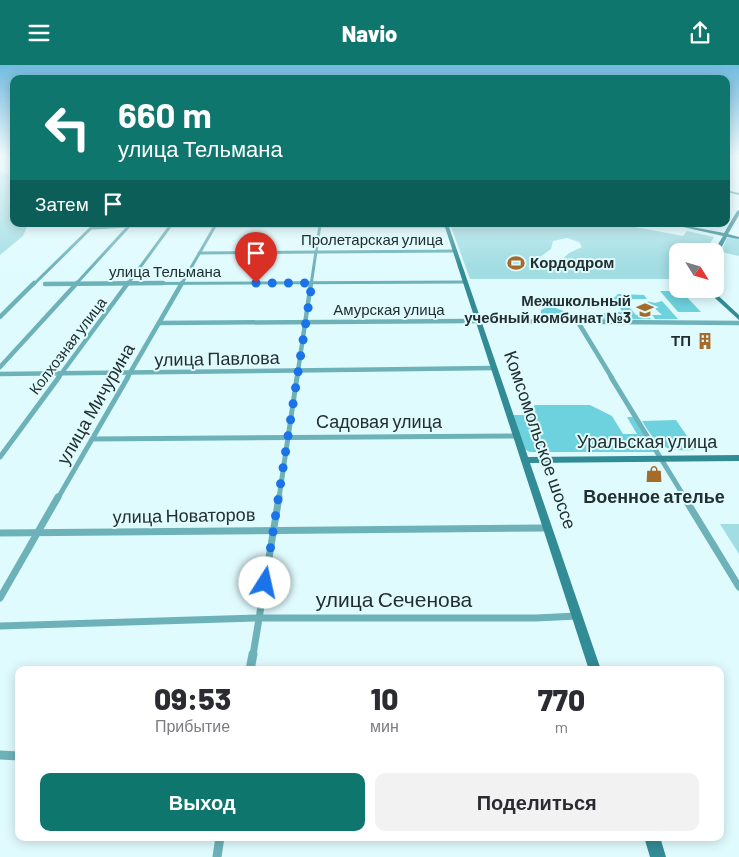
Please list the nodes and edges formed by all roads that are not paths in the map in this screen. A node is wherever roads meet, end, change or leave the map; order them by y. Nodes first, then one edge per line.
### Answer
1 (739, 211) edge
2 (737, 218) edge
3 (98, 227) edge
4 (128, 227) edge
5 (170, 227) edge
6 (214, 227) edge
7 (320, 227) edge
8 (447, 227) edge
9 (687, 227) edge
10 (726, 235) junction
11 (739, 238) edge
12 (721, 243) edge
13 (455, 251) junction
14 (317, 252) junction
15 (199, 253) junction
16 (465, 282) junction
17 (181, 283) junction
18 (312, 283) junction
19 (45, 284) dead end
20 (77, 284) junction
21 (128, 285) junction
22 (718, 298) edge
23 (0, 317) edge
24 (739, 318) edge
25 (306, 321) junction
26 (478, 321) junction
27 (578, 322) junction
28 (159, 323) junction
29 (739, 323) edge
30 (0, 367) edge
31 (494, 368) junction
32 (298, 371) junction
33 (0, 374) edge
34 (61, 374) junction
35 (129, 374) junction
36 (288, 437) junction
37 (517, 437) junction
38 (92, 439) junction
39 (0, 457) edge
40 (739, 458) edge
41 (661, 459) junction
42 (525, 460) junction
43 (548, 528) junction
44 (274, 530) junction
45 (38, 532) junction
46 (0, 533) edge
47 (739, 587) edge
48 (0, 598) edge
49 (577, 615) junction
50 (259, 618) junction
51 (0, 626) edge
52 (251, 666) edge
53 (595, 666) edge
54 (0, 755) edge
55 (15, 756) edge
56 (219, 841) edge
57 (653, 841) edge
58 (217, 857) edge
59 (658, 857) edge

1 - 2 main road
2 - 10 main road
3 - 23 street
4 - 20 street
5 - 21 street, Колхозная улица
6 - 15 street, улица Мичурина
7 - 14 street
8 - 13 main road, Комсомольское шоссе
9 - 10 main road
10 - 11 main road
10 - 12 main road
13 - 14 street, Пролетарская улица
13 - 16 main road, Комсомольское шоссе
14 - 15 street, Пролетарская улица
14 - 18 street
15 - 17 street, улица Мичурина
16 - 18 street, улица Тельмана
16 - 26 main road, Комсомольское шоссе
17 - 18 street, улица Тельмана
17 - 21 street, улица Тельмана
17 - 28 street, улица Мичурина
18 - 25 street
19 - 20 street, улица Тельмана
20 - 21 street, улица Тельмана
20 - 30 street
21 - 34 street, Колхозная улица
22 - 24 main road
25 - 26 street, Амурская улица
25 - 28 street, Амурская улица
25 - 32 street
26 - 27 street, Амурская улица
26 - 31 main road, Комсомольское шоссе
27 - 29 street, Амурская улица
27 - 41 street
28 - 35 street, улица Мичурина
31 - 32 street, улица Павлова
31 - 37 main road, Комсомольское шоссе
32 - 35 street, улица Павлова
32 - 36 street
33 - 34 street, улица Павлова
34 - 35 street, улица Павлова
34 - 39 street, Колхозная улица
35 - 38 street, улица Мичурина
36 - 37 street, Садовая улица
36 - 38 street, Садовая улица
36 - 44 street
37 - 42 main road, Комсомольское шоссе
38 - 45 street, улица Мичурина
40 - 41 main road, Уральская улица
41 - 42 main road, Уральская улица
41 - 47 street
42 - 43 main road, Комсомольское шоссе
43 - 44 street, улица Новаторов
43 - 49 main road, Комсомольское шоссе
44 - 45 street, улица Новаторов
44 - 50 street
45 - 46 street, улица Новаторов
45 - 48 street, улица Мичурина
49 - 50 street, улица Сеченова
49 - 53 main road, Комсомольское шоссе
50 - 51 street, улица Сеченова
50 - 52 street
54 - 55 street
56 - 58 street
57 - 59 main road

